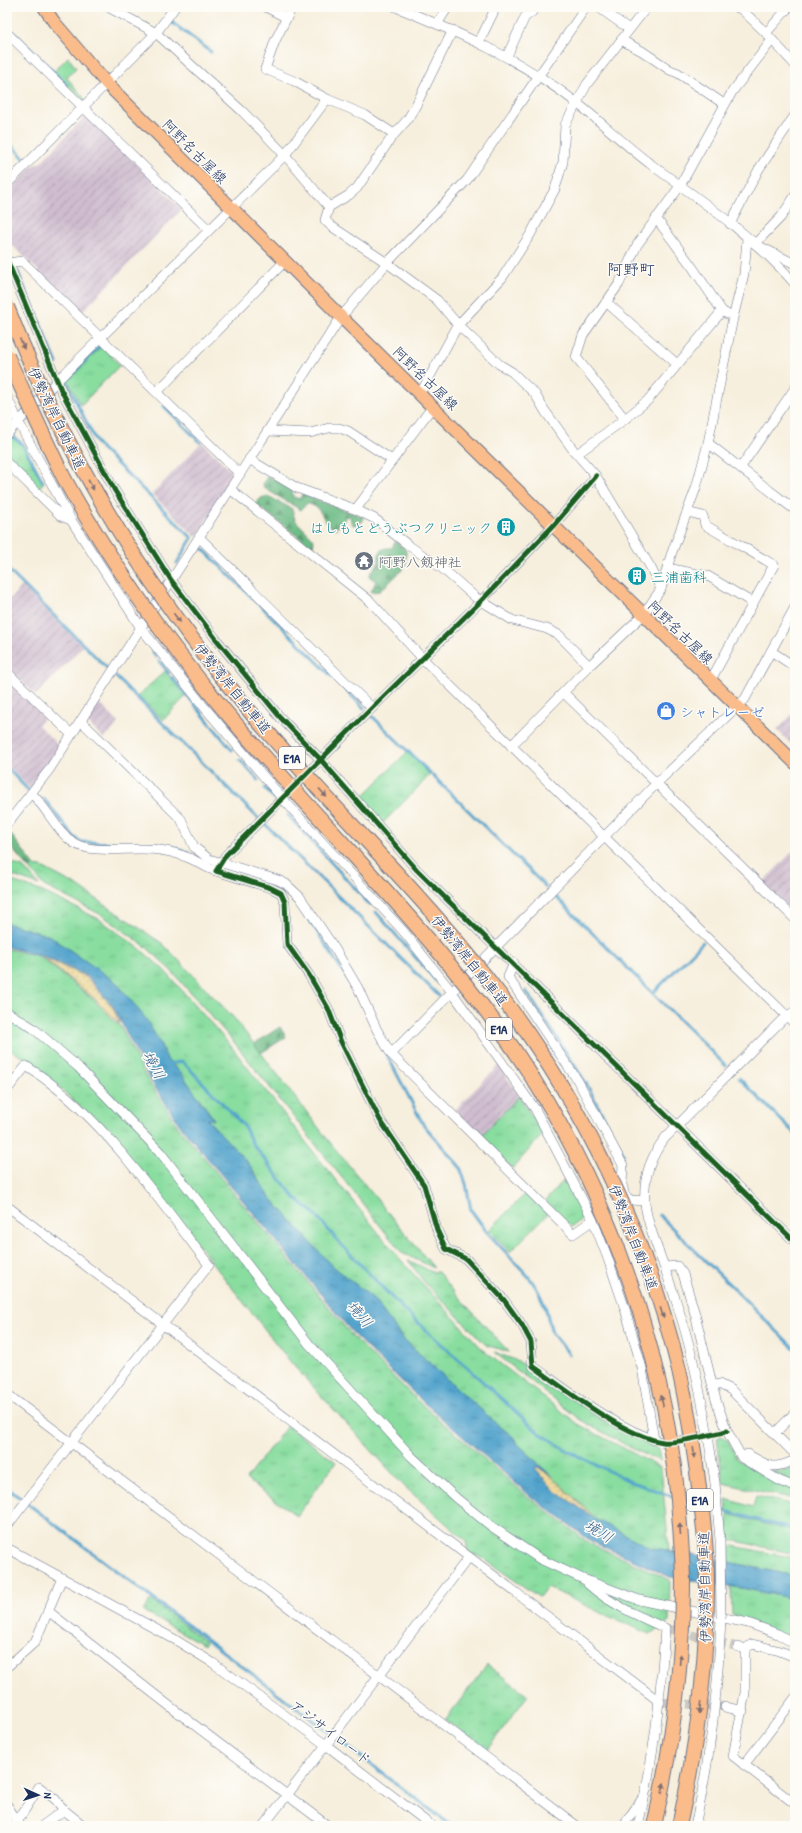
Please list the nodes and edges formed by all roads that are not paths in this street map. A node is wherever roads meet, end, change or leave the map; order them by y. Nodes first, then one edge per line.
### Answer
1 (44, 7) edge
2 (108, 7) edge
3 (175, 7) edge
4 (266, 7) edge
5 (292, 7) edge
6 (396, 7) edge
7 (448, 7) edge
8 (496, 7) edge
9 (535, 7) edge
10 (586, 7) edge
11 (598, 7) edge
12 (647, 7) edge
13 (736, 7) edge
14 (788, 7) edge
15 (287, 18) junction
16 (437, 24) junction
17 (629, 29) junction
18 (453, 30) junction
19 (7, 33) edge
20 (156, 33) junction
21 (769, 36) junction
22 (621, 40) junction
23 (479, 42) junction
24 (507, 56) junction
25 (795, 65) edge
26 (538, 76) junction
27 (107, 84) junction
28 (327, 99) junction
29 (576, 103) junction
30 (724, 104) junction
31 (84, 108) junction
32 (795, 115) edge
33 (394, 134) junction
34 (285, 155) junction
35 (7, 184) edge
36 (680, 186) junction
37 (795, 196) edge
38 (329, 207) junction
39 (231, 208) junction
40 (656, 218) junction
41 (730, 224) junction
42 (209, 230) junction
43 (751, 241) junction
44 (7, 261) edge
45 (285, 261) junction
46 (387, 263) junction
47 (795, 264) edge
48 (795, 284) edge
49 (606, 302) junction
50 (7, 307) edge
51 (722, 311) junction
52 (733, 316) junction
53 (341, 317) junction
54 (458, 325) junction
55 (101, 339) junction
56 (7, 356) edge
57 (677, 364) junction
58 (57, 381) junction
59 (795, 388) edge
60 (157, 392) junction
61 (418, 392) junction
62 (7, 397) edge
63 (433, 406) junction
64 (625, 419) junction
65 (19, 423) junction
66 (268, 431) junction
67 (7, 434) edge
68 (708, 443) junction
69 (577, 454) junction
70 (250, 459) junction
71 (392, 460) junction
72 (7, 463) edge
73 (741, 467) junction
74 (240, 474) junction
75 (596, 476) junction
76 (230, 489) junction
77 (356, 509) junction
78 (795, 510) edge
79 (686, 512) junction
80 (71, 520) junction
81 (553, 526) junction
82 (199, 537) junction
83 (667, 568) junction
84 (171, 580) junction
85 (661, 589) junction
86 (481, 602) junction
87 (753, 603) junction
88 (795, 607) edge
89 (643, 615) junction
90 (141, 628) junction
91 (771, 651) junction
92 (422, 658) junction
93 (589, 666) junction
94 (795, 667) edge
95 (7, 672) edge
96 (709, 680) junction
97 (564, 692) junction
98 (736, 707) junction
99 (372, 708) junction
100 (81, 721) junction
101 (71, 734) junction
102 (511, 746) junction
103 (321, 760) junction
104 (795, 763) edge
105 (656, 784) junction
106 (32, 794) junction
107 (283, 798) junction
108 (7, 824) edge
109 (604, 837) junction
110 (218, 867) junction
111 (795, 919) edge
112 (496, 947) junction
113 (514, 963) junction
114 (452, 992) junction
115 (7, 1012) edge
116 (791, 1014) edge
117 (795, 1024) edge
118 (391, 1054) junction
119 (7, 1090) edge
120 (678, 1125) junction
121 (645, 1201) junction
122 (7, 1206) edge
123 (593, 1220) junction
124 (795, 1242) edge
125 (665, 1267) junction
126 (163, 1324) junction
127 (714, 1386) junction
128 (7, 1394) edge
129 (795, 1413) edge
130 (775, 1433) junction
131 (654, 1440) junction
132 (72, 1443) junction
133 (664, 1443) tunnel mouth
134 (738, 1450) junction
135 (795, 1454) edge
136 (795, 1460) edge
137 (795, 1487) edge
138 (7, 1526) edge
139 (7, 1548) edge
140 (469, 1557) junction
141 (62, 1578) junction
142 (583, 1579) junction
143 (48, 1611) junction
144 (795, 1644) edge
145 (795, 1656) edge
146 (7, 1667) edge
147 (378, 1676) junction
148 (795, 1698) edge
149 (660, 1702) junction
150 (725, 1707) tunnel mouth
151 (743, 1711) junction
152 (326, 1745) junction
153 (744, 1765) junction
154 (287, 1794) junction
155 (645, 1795) junction
156 (795, 1804) edge
157 (8, 1808) edge
158 (64, 1810) junction
159 (18, 1824) edge
160 (42, 1826) edge
161 (84, 1826) edge
162 (263, 1826) edge
163 (328, 1826) edge
164 (432, 1826) edge
165 (577, 1826) edge
166 (623, 1826) edge
167 (638, 1826) edge
168 (654, 1826) edge
169 (679, 1826) edge
170 (695, 1826) edge

1 - 27 main road, 阿野名古屋線
2 - 20 street
3 - 20 street
4 - 15 street
5 - 15 street
6 - 16 street
7 - 16 street
8 - 23 street
9 - 24 street
10 - 26 street
11 - 17 street
12 - 17 street
13 - 21 street
14 - 21 street
15 - 28 street
16 - 18 street
17 - 22 street
18 - 23 street
18 - 33 street
19 - 31 street
20 - 27 street
20 - 34 street
21 - 25 street
21 - 30 street
22 - 29 street
22 - 30 street
23 - 24 street
24 - 26 street
26 - 29 street
26 - 46 street
27 - 31 street
27 - 39 main road, 阿野名古屋線
28 - 33 street
28 - 34 street
29 - 36 street
29 - 54 street
30 - 36 street
31 - 35 street
31 - 42 street
32 - 41 street
33 - 38 street
34 - 38 street
34 - 39 street
36 - 40 street
36 - 41 street
37 - 43 street
38 - 46 street
39 - 42 street
39 - 45 main road, 阿野名古屋線
40 - 49 street
40 - 51 street
41 - 43 street
42 - 55 street
43 - 47 street
43 - 48 street
43 - 52 street
44 - 55 street
44 - 58 street
45 - 53 main road, 阿野名古屋線
45 - 60 street
46 - 53 street
46 - 54 street
49 - 57 street
49 - 64 street
50 -> 169 highway, 伊勢湾岸自動車道 / E1A, bridge
51 - 52 street
51 - 57 street
52 - 68 street
53 - 61 main road, 阿野名古屋線
53 - 66 street
54 - 61 street
54 - 69 street
55 - 58 street
55 - 60 street
168 -> 56 highway, 伊勢湾岸自動車道 / E1A, bridge
57 - 64 street
58 - 65 street
58 - 84 street
59 - 73 street
60 - 74 street
61 - 63 main road, 阿野名古屋線
62 - 65 street
63 - 71 street
63 - 81 main road, 阿野名古屋線
64 - 69 street
65 - 67 street
65 - 80 street
66 - 70 street
66 - 71 street
68 - 73 street
68 - 79 street
69 - 75 street
70 - 74 street
70 - 77 street
71 - 77 street
72 - 80 street
73 - 78 street
74 - 76 street
75 - 81 street
75 - 85 street
76 - 82 street
76 - 92 street
77 - 86 street
79 - 83 street
79 - 87 street
80 - 90 street
81 - 86 street
81 - 89 main road, 阿野名古屋線
82 - 84 street
82 - 99 street
83 - 85 street
83 - 87 street
84 - 90 street
84 - 103 street
85 - 89 street
86 - 92 street
86 - 93 street
87 - 96 street
88 - 91 street
89 - 93 street
89 - 96 main road, 阿野名古屋線
90 - 100 street
90 - 107 street
91 - 94 street
91 - 98 street
92 - 99 street
92 - 102 street
93 - 97 street
95 - 101 street
96 - 98 main road, 阿野名古屋線
97 - 102 street
97 - 105 street
98 - 104 main road, 阿野名古屋線
98 - 105 street
99 - 103 street
100 - 101 street
100 - 110 street
101 - 106 street
102 - 109 street
103 - 107 street
103 - 112 street
105 - 109 street
105 - 111 street
106 - 108 street
106 - 110 street
107 - 110 street
107 - 114 street
109 - 112 street
109 - 116 street
110 - 118 street
110 - 131 street
112 - 113 street
112 - 114 street
113 - 120 street
113 - 121 street
114 - 118 street
114 - 123 street
115 - 142 street
116 - 117 street
116 - 120 street
118 - 123 street
119 - 126 street
120 - 121 street
120 - 124 street
121 - 125 street
122 - 126 street
123 - 131 street
125 - 127 street
125 - 170 street, bridge
126 - 132 street
126 - 140 street
127 - 130 street
127 - 134 street
128 - 132 street
129 - 130 street
130 - 135 street
131 - 133 street
132 - 138 street
132 - 147 street
134 - 136 street
134 - 137 street
139 - 141 street, アジサイロード
140 - 147 street
140 - 149 street
141 - 143 street
141 - 152 street, アジサイロード
142 - 144 street
142 - 149 street
143 - 146 street
143 - 154 street
145 - 151 street
147 - 152 street
147 - 165 street
148 - 153 street
149 - 155 street
150 - 151 street
151 - 153 street
152 - 154 street
152 - 164 street, アジサイロード
153 - 156 street
154 - 162 street
154 - 163 street
155 - 166 street
155 - 167 street
157 - 159 street
158 - 159 street
158 - 160 street
158 - 161 street

